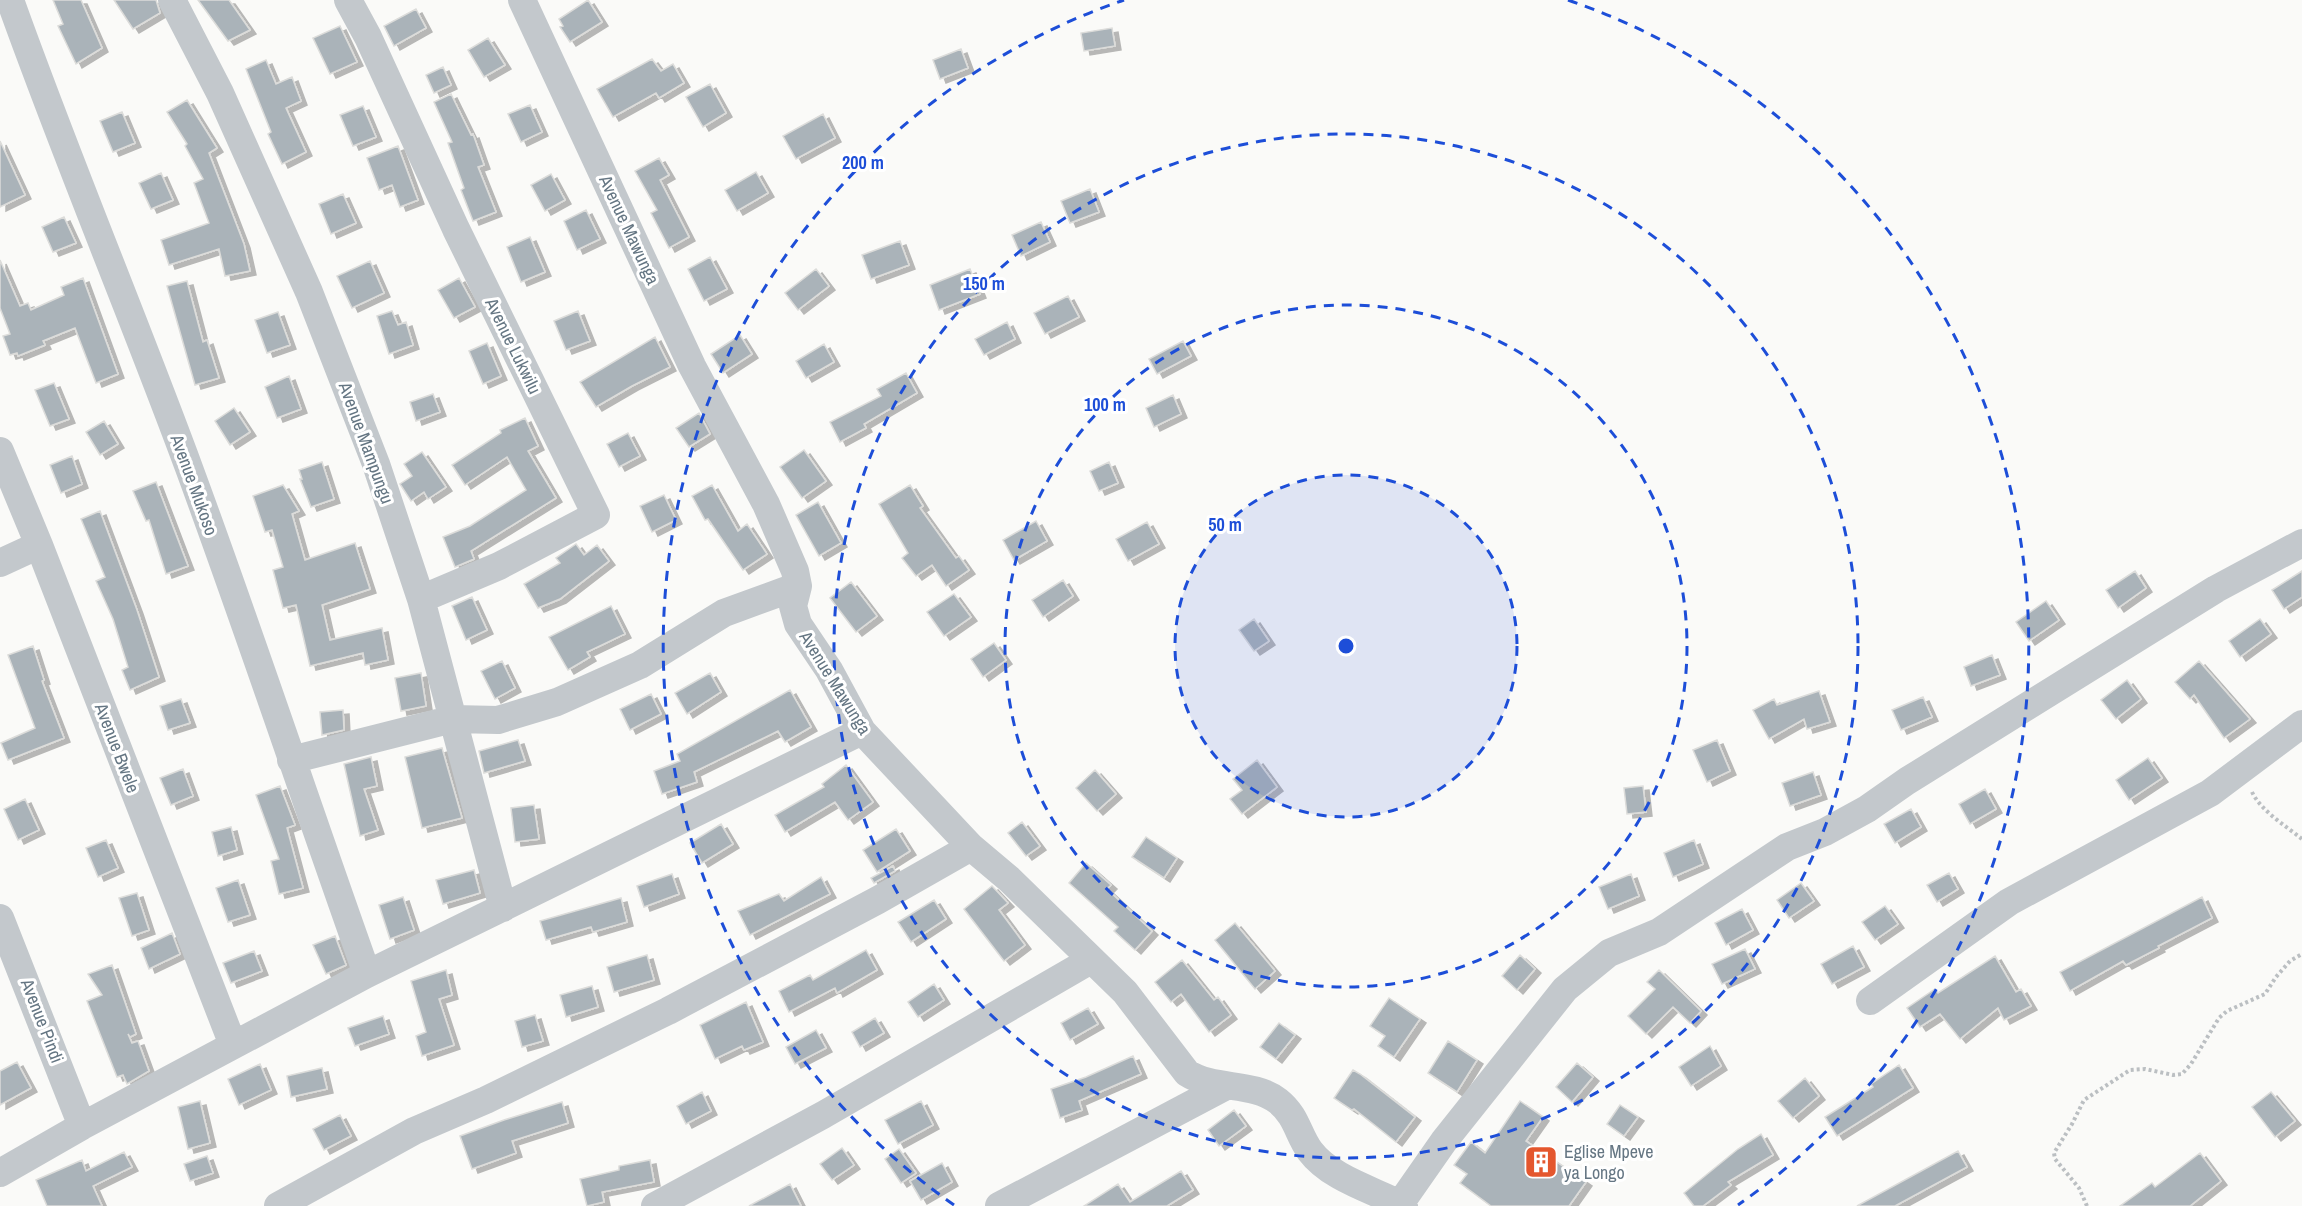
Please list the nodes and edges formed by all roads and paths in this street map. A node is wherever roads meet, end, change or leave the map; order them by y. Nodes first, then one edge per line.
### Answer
1 (10, 0) edge
2 (172, 0) edge
3 (348, 0) edge
4 (522, 0) edge
5 (0, 451) edge
6 (2302, 543) edge
7 (39, 544) junction
8 (0, 563) edge
9 (798, 586) junction
10 (421, 599) junction
11 (453, 718) junction
12 (2302, 724) edge
13 (862, 731) junction
14 (291, 760) junction
15 (2241, 770) junction
16 (2302, 839) edge
17 (971, 847) junction
18 (503, 908) junction
19 (0, 918) edge
20 (2302, 954) edge
21 (1091, 960) junction
22 (367, 974) junction
23 (1870, 1001) dead end
24 (233, 1045) junction
25 (1226, 1086) junction
26 (82, 1126) junction
27 (0, 1173) edge
28 (1399, 1205) edge
29 (278, 1206) edge
30 (655, 1206) edge
31 (999, 1206) edge
32 (2086, 1206) edge

1 - 14 street, Avenue Mukoso
2 - 10 street, Avenue Mampungu
3 - 10 street, Avenue Lukwilu
4 - 9 street, Avenue Mawunga
5 - 7 street, Avenue Bwele
6 - 28 street
7 - 8 street
7 - 24 street, Avenue Bwele
9 - 11 street
9 - 13 street, Avenue Mawunga
10 - 11 street, Avenue Mampungu
11 - 14 street
11 - 18 street, Avenue Mampungu
12 - 15 street
13 - 17 street, Avenue Mawunga
13 - 18 street
14 - 22 street, Avenue Mukoso
15 - 16 path
15 - 23 street
17 - 21 street, Avenue Mawunga
17 - 29 street
18 - 22 street
19 - 26 street, Avenue Pindi
20 - 32 path
21 - 25 street, Avenue Mawunga
21 - 30 street
22 - 24 street
24 - 26 street
25 - 28 street, Avenue Mawunga
25 - 31 street
26 - 27 street

